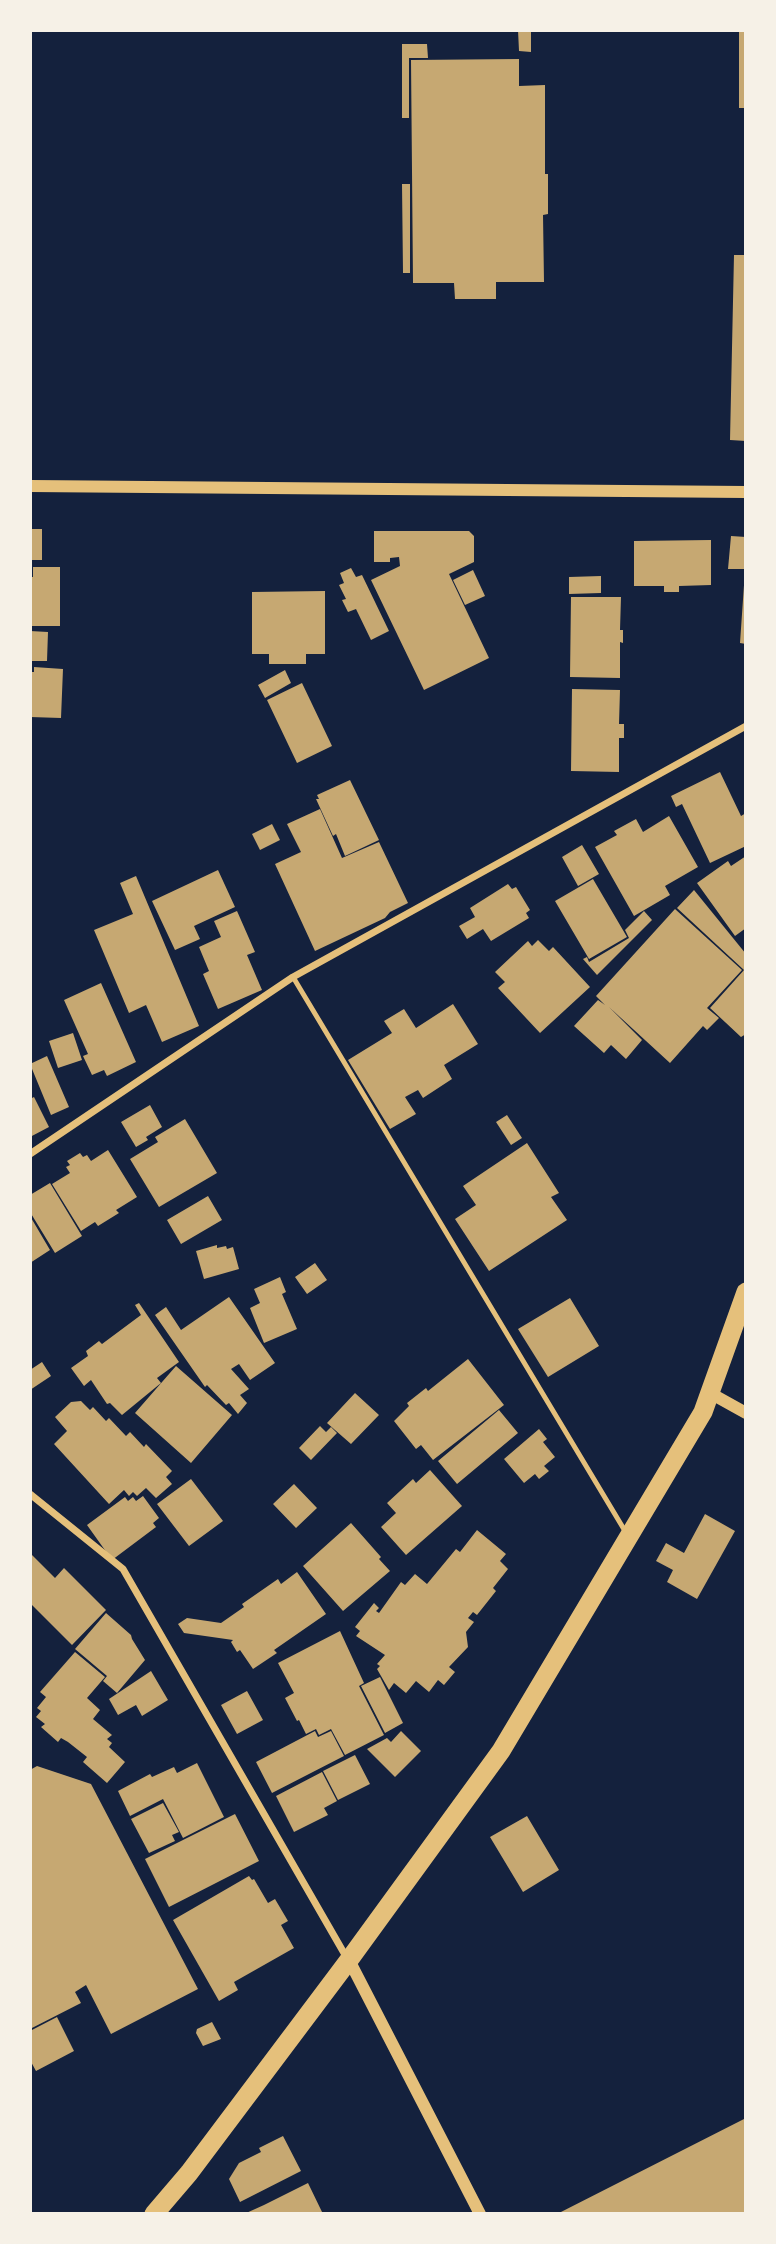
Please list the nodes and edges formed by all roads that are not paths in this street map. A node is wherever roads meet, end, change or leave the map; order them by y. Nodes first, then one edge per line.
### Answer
1 (30, 486) edge
2 (746, 492) edge
3 (746, 726) edge
4 (293, 977) junction
5 (30, 1154) edge
6 (746, 1292) edge
7 (710, 1394) junction
8 (746, 1413) edge
9 (30, 1494) edge
10 (629, 1537) junction
11 (349, 1960) junction
12 (154, 2214) edge
13 (480, 2214) edge

1 - 2 street
3 - 4 street
4 - 5 street
4 - 10 lane
6 - 7 highway
7 - 8 street
7 - 10 highway
9 - 11 street
10 - 11 highway
11 - 12 highway
11 - 13 street

